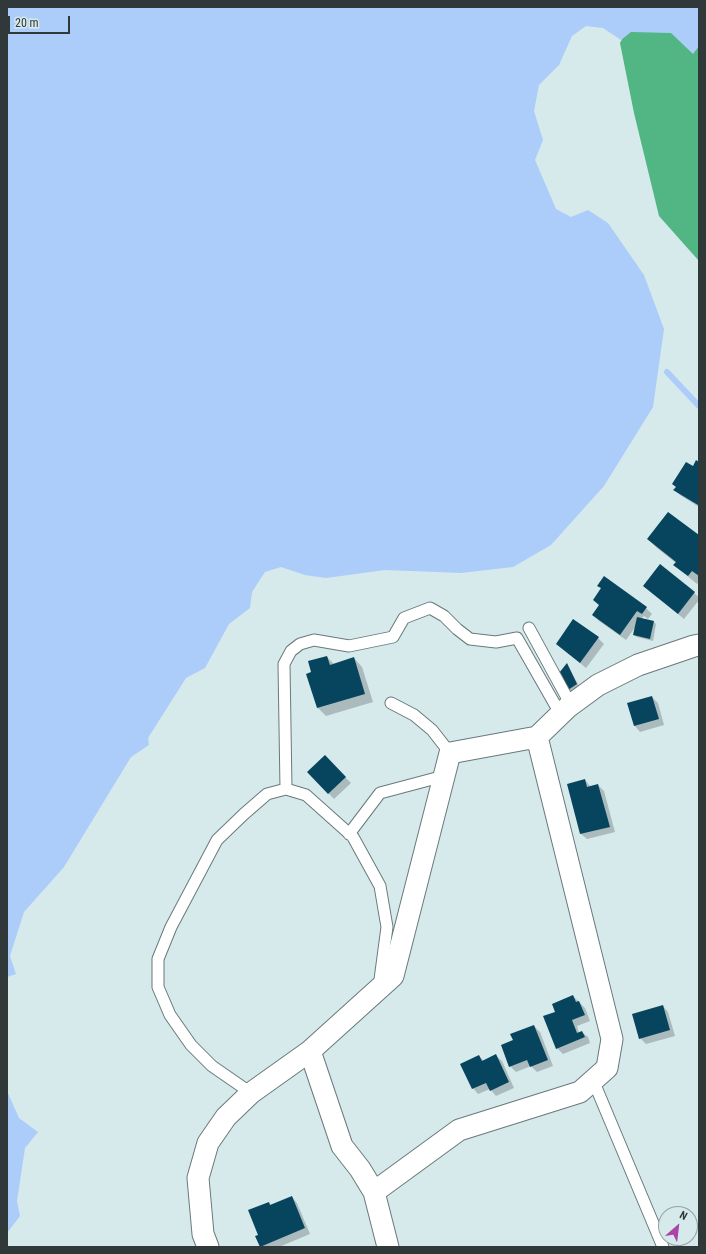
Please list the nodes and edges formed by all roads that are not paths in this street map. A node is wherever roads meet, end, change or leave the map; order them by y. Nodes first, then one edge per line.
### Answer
1 (529, 628) dead end
2 (699, 645) edge
3 (392, 703) dead end
4 (566, 710) junction
5 (537, 737) junction
6 (450, 753) junction
7 (444, 776) junction
8 (286, 789) junction
9 (349, 834) junction
10 (379, 989) junction
11 (310, 1051) junction
12 (593, 1080) junction
13 (251, 1093) junction
14 (374, 1192) junction
15 (208, 1247) edge
16 (388, 1247) edge
17 (663, 1247) edge

1 - 4 lane
2 - 4 street
3 - 6 lane
4 - 5 street
4 - 8 lane
5 - 6 street
5 - 12 street
6 - 7 street
7 - 9 lane
7 - 10 street
8 - 9 lane
8 - 13 lane
9 - 10 lane
10 - 11 street
11 - 13 street
11 - 14 street
12 - 14 street
12 - 17 lane
13 - 15 street
14 - 16 street

